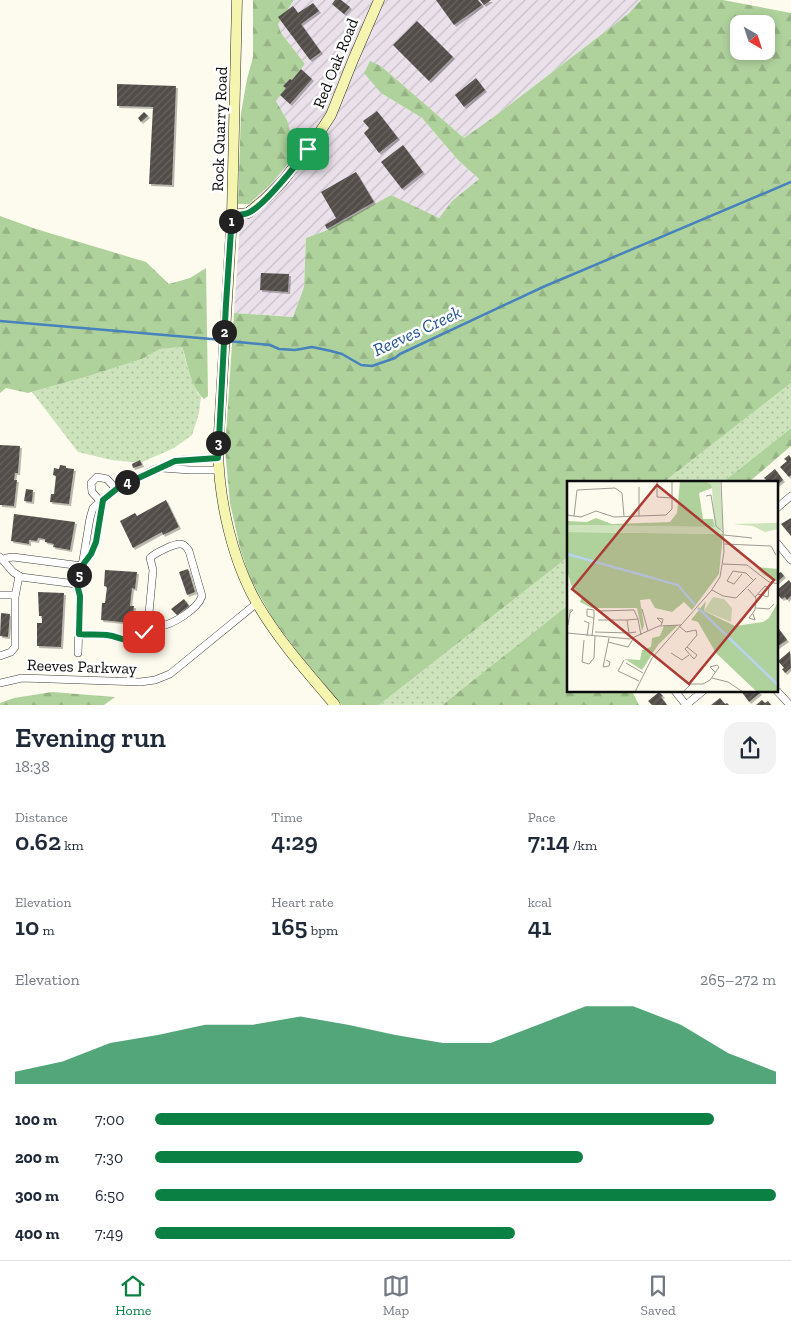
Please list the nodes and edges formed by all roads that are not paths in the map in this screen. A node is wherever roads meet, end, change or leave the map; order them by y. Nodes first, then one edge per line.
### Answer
1 (237, 0) edge
2 (379, 0) edge
3 (232, 215) junction
4 (218, 458) junction
5 (162, 468) junction
6 (219, 470) junction
7 (116, 489) junction
8 (791, 496) edge
9 (101, 502) junction
10 (778, 507) edge
11 (778, 544) edge
12 (1, 559) edge
13 (791, 560) edge
14 (82, 566) junction
15 (19, 576) junction
16 (76, 584) junction
17 (0, 595) edge
18 (16, 595) junction
19 (257, 603) junction
20 (148, 624) junction
21 (79, 634) junction
22 (78, 653) dead end
23 (0, 656) edge
24 (0, 683) edge
25 (675, 692) edge
26 (702, 692) edge
27 (778, 692) edge
28 (335, 705) edge
29 (686, 705) edge
30 (790, 705) edge

1 - 3 street, Rock Quarry Road
2 - 3 street, Red Oak Road
3 - 4 street, Rock Quarry Road
4 - 5 street
4 - 6 street, Rock Quarry Road
5 - 6 street
5 - 7 street
6 - 19 street, Rock Quarry Road
7 - 9 street
7 - 9 street
8 - 10 street
9 - 14 street
11 - 13 street
12 - 14 street
12 - 15 street
14 - 16 street
15 - 16 street
15 - 18 street
16 - 21 street
17 - 18 street
18 - 23 street
19 - 24 street, Reeves Parkway
19 - 28 street, Rock Quarry Road
20 - 20 street
20 - 21 street
21 - 22 street
25 - 29 street
26 - 29 street
27 - 30 street

